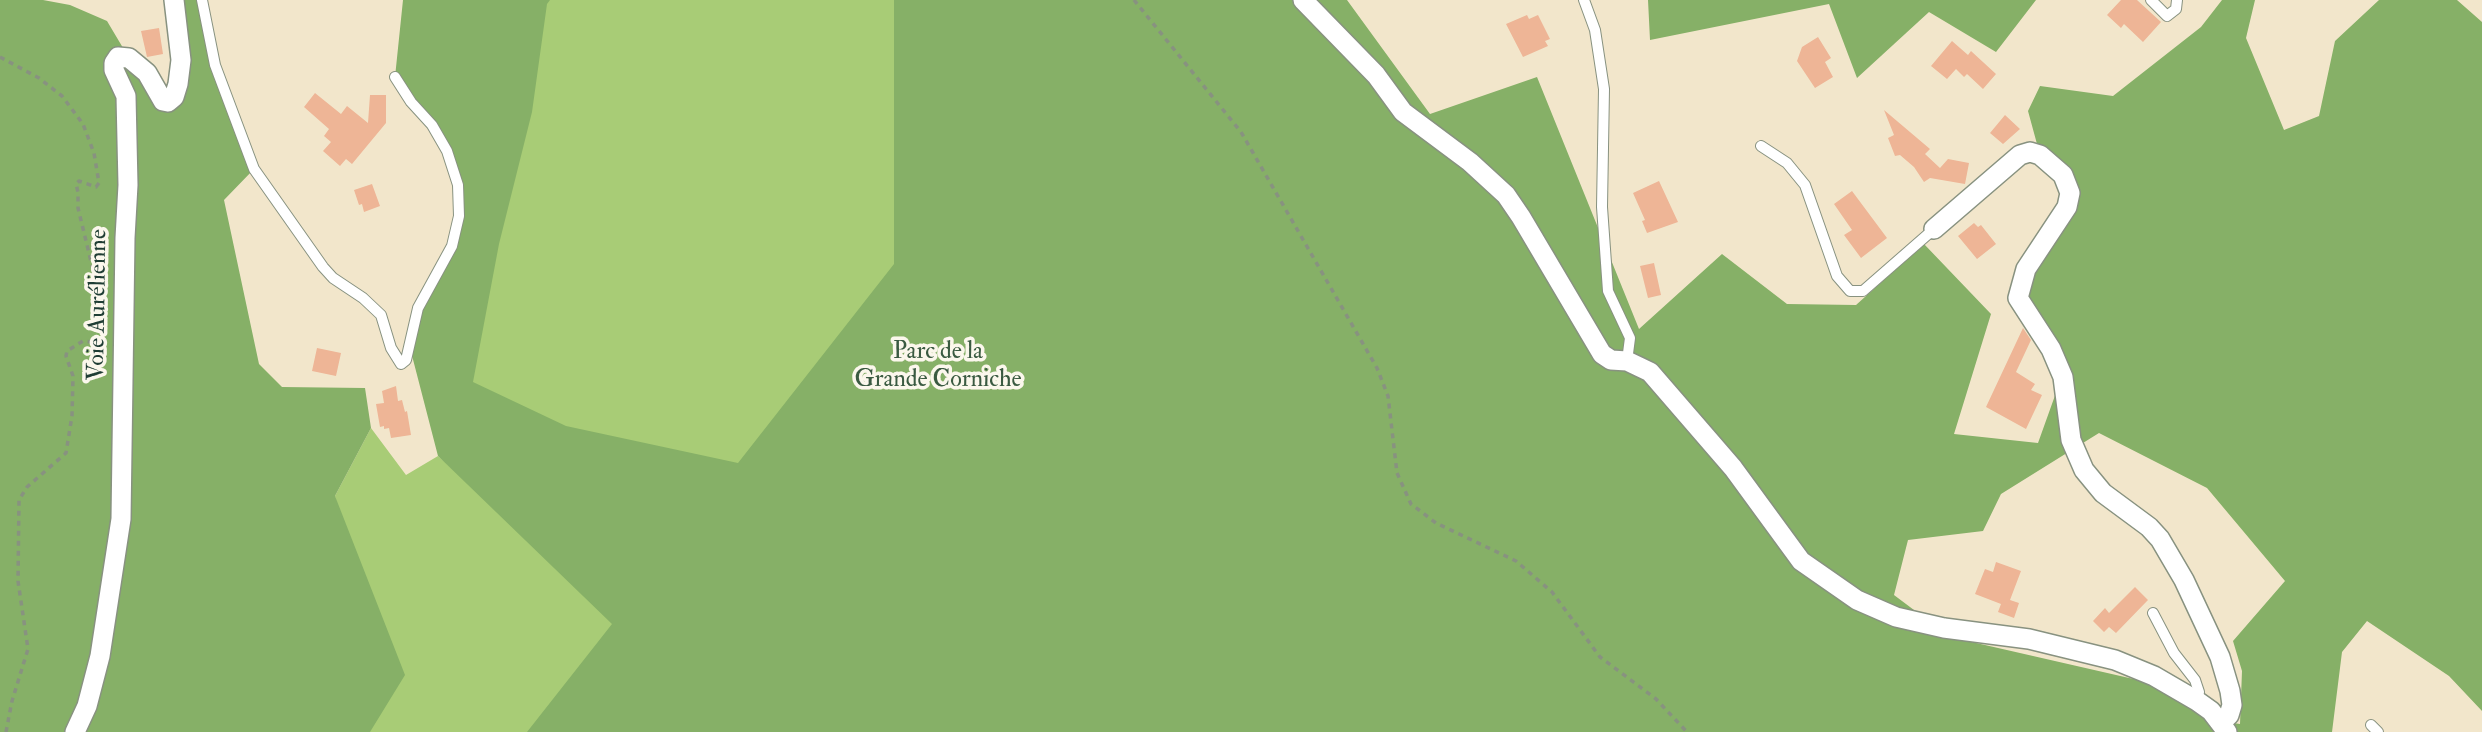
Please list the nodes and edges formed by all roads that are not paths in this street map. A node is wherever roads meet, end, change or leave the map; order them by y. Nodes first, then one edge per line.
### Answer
1 (174, 0) edge
2 (202, 0) edge
3 (1303, 0) edge
4 (1584, 0) edge
5 (2151, 0) edge
6 (2177, 0) edge
7 (396, 77) dead end
8 (1761, 146) dead end
9 (1934, 229) joint
10 (1627, 361) junction
11 (2153, 613) dead end
12 (2197, 701) junction
13 (2224, 728) edge
14 (75, 732) edge

1 - 14 street, Voie Aurélienne
2 - 7 lane
3 - 10 street
4 - 10 lane
5 - 6 lane
8 - 9 lane
9 - 13 street
10 - 12 street
11 - 12 lane
12 - 13 street

